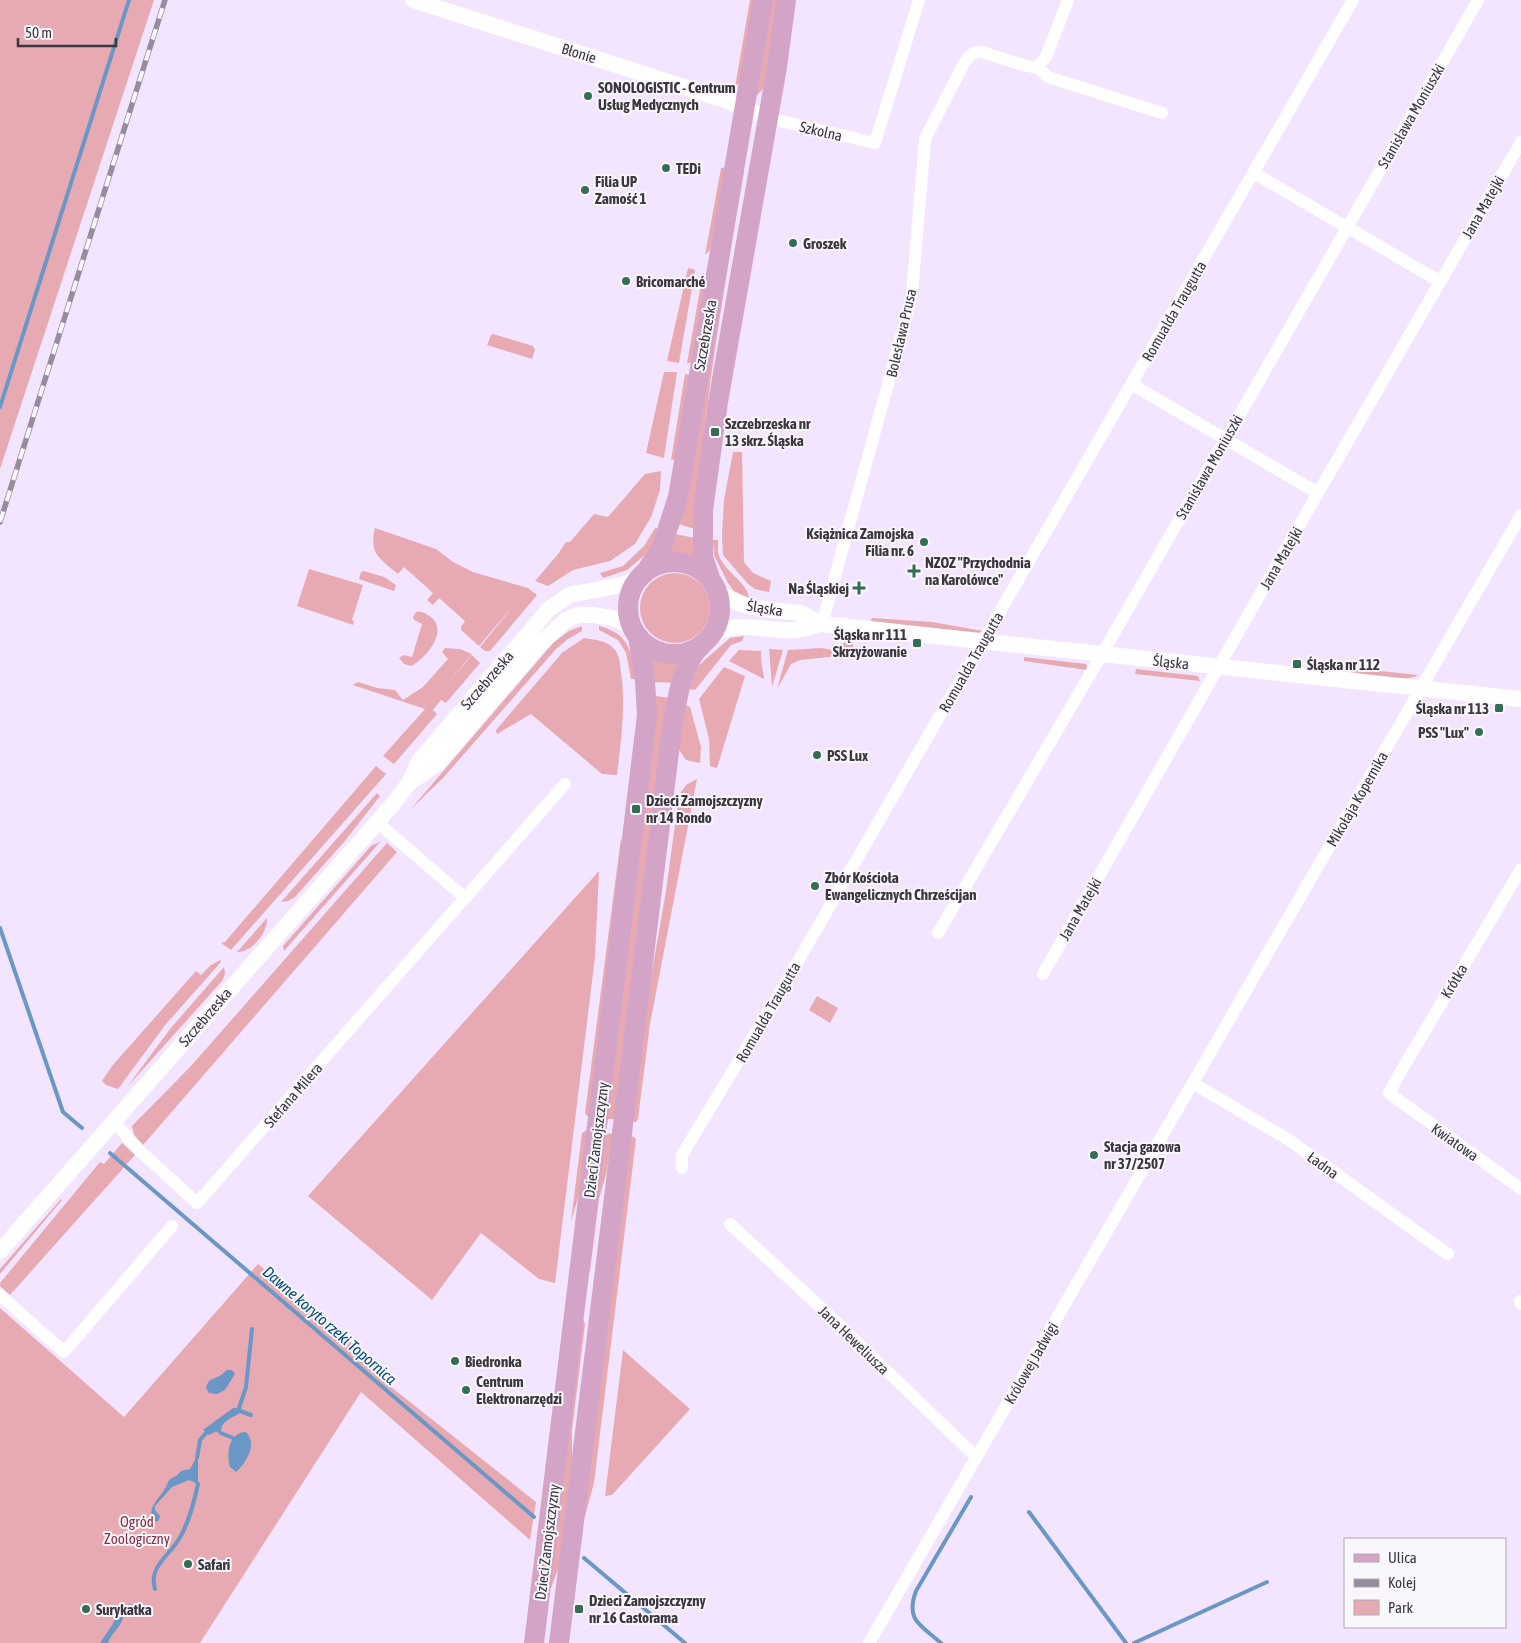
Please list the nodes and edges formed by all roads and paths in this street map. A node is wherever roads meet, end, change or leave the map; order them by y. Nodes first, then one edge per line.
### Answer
1 (413, 0) edge
2 (763, 0) edge
3 (786, 0) edge
4 (919, 0) edge
5 (1068, 0) edge
6 (1354, 0) edge
7 (1478, 0) edge
8 (1037, 67) junction
9 (745, 108) junction
10 (1162, 114) dead end
11 (768, 118) junction
12 (1521, 142) edge
13 (1254, 174) junction
14 (1347, 228) junction
15 (1439, 281) junction
16 (1131, 384) junction
17 (1224, 439) junction
18 (1318, 493) junction
19 (1521, 515) edge
20 (641, 577) junction
21 (712, 582) junction
22 (822, 624) junction
23 (636, 633) junction
24 (983, 641) junction
25 (705, 642) junction
26 (1102, 654) junction
27 (1218, 667) junction
28 (1422, 689) junction
29 (1521, 699) edge
30 (409, 783) junction
31 (565, 784) dead end
32 (378, 822) junction
33 (1521, 869) edge
34 (466, 898) junction
35 (938, 933) dead end
36 (1043, 974) dead end
37 (1193, 1083) junction
38 (1389, 1094) joint
39 (113, 1121) junction
40 (682, 1168) dead end
41 (1521, 1189) edge
42 (730, 1224) dead end
43 (172, 1226) dead end
44 (0, 1251) edge
45 (1448, 1254) dead end
46 (0, 1295) edge
47 (976, 1458) junction
48 (534, 1643) edge
49 (559, 1643) edge
50 (869, 1643) edge

1 - 9 street, Błonie
2 - 9 main road, Szczebrzeska
3 - 11 main road, Szczebrzeska
4 - 11 street, Szkolna
5 - 8 street
6 - 13 street, Romualda Traugutta
7 - 14 street, Stanisława Moniuszki
8 - 10 street, Bolesława Prusa
8 - 22 street, Bolesława Prusa
9 - 11 street, Błonie
9 - 20 main road, Szczebrzeska
11 - 21 main road, Szczebrzeska
12 - 15 street, Jana Matejki
13 - 14 street
13 - 16 street, Romualda Traugutta
14 - 15 street
14 - 17 street, Stanisława Moniuszki
15 - 18 street, Jana Matejki
16 - 17 street
16 - 24 street, Romualda Traugutta
17 - 18 street
17 - 26 street, Stanisława Moniuszki
18 - 27 street, Jana Matejki
19 - 28 street, Mikołaja Kopernika
20 - 21 main road
20 - 23 main road
20 - 30 street, Szczebrzeska
21 - 22 street, Śląska
21 - 25 main road
22 - 24 street, Śląska
22 - 25 street, Śląska
23 - 25 main road
23 - 30 street, Szczebrzeska
23 - 48 main road, Dzieci Zamojszczyzny
24 - 26 street, Śląska
24 - 40 street, Romualda Traugutta
25 - 49 main road, Dzieci Zamojszczyzny
26 - 27 street, Śląska
26 - 35 street, Stanisława Moniuszki
27 - 28 street, Śląska
27 - 36 street, Jana Matejki
28 - 29 street, Śląska
28 - 37 street, Mikołaja Kopernika
30 - 32 street, Szczebrzeska
31 - 34 street, Stefana Milera
32 - 34 street
32 - 39 street, Szczebrzeska
33 - 38 street, Krótka
34 - 39 street, Stefana Milera
37 - 45 street, Ładna
37 - 47 street, Królowej Jadwigi
38 - 41 street, Kwiatowa
39 - 44 street, Szczebrzeska
42 - 47 street, Jana Heweliusza
43 - 46 street
47 - 50 street, Królowej Jadwigi

